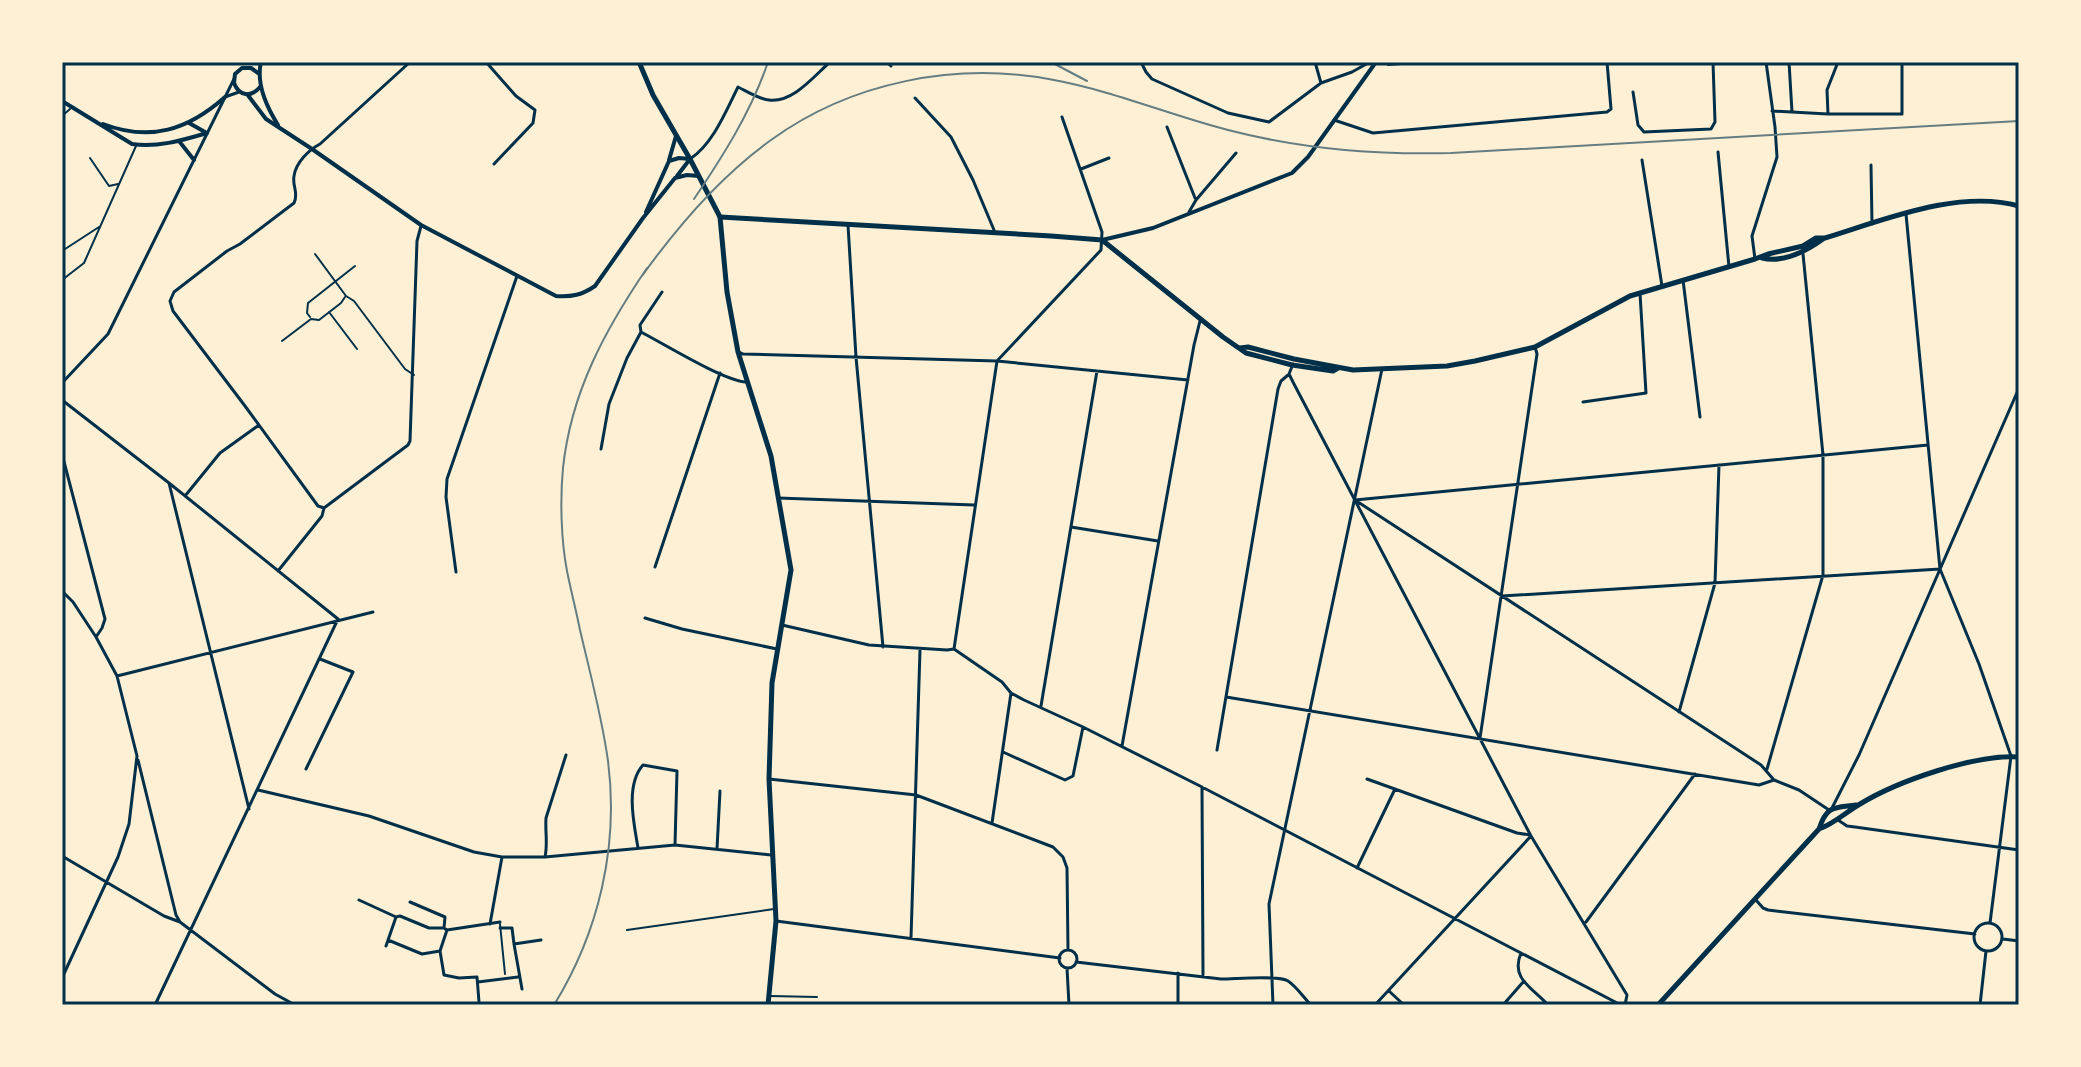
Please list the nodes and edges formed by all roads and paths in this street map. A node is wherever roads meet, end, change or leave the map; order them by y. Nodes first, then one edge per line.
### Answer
1 (246, 62) edge
2 (261, 62) edge
3 (410, 62) edge
4 (486, 62) edge
5 (639, 62) edge
6 (830, 62) edge
7 (1141, 62) edge
8 (1315, 62) edge
9 (1370, 62) edge
10 (1376, 62) edge
11 (1386, 62) edge
12 (1427, 62) edge
13 (1607, 62) edge
14 (1713, 62) edge
15 (1766, 62) edge
16 (1789, 62) edge
17 (1838, 62) edge
18 (1902, 62) edge
19 (242, 68) junction
20 (258, 73) junction
21 (234, 79) junction
22 (1321, 83) junction
23 (260, 87) junction
24 (239, 92) junction
25 (1633, 92) dead end
26 (247, 94) junction
27 (225, 97) junction
28 (915, 98) dead end
29 (62, 102) edge
30 (73, 107) junction
31 (1772, 111) junction
32 (1792, 112) junction
33 (1828, 114) junction
34 (62, 116) edge
35 (1062, 117) dead end
36 (89, 119) junction
37 (1333, 120) junction
38 (189, 123) junction
39 (279, 127) junction
40 (1167, 127) dead end
41 (207, 133) junction
42 (676, 136) junction
43 (179, 141) junction
44 (137, 145) junction
45 (312, 149) junction
46 (1718, 152) dead end
47 (1236, 153) dead end
48 (90, 158) dead end
49 (1109, 158) dead end
50 (690, 159) junction
51 (194, 160) junction
52 (1642, 160) dead end
53 (669, 161) junction
54 (494, 164) dead end
55 (1871, 165) dead end
56 (1081, 169) junction
57 (699, 176) junction
58 (675, 178) junction
59 (119, 184) junction
60 (1196, 200) junction
61 (2019, 206) edge
62 (1188, 214) junction
63 (1906, 214) junction
64 (720, 217) junction
65 (643, 218) junction
66 (1872, 224) junction
67 (421, 225) junction
68 (848, 225) junction
69 (101, 226) junction
70 (995, 233) junction
71 (1102, 240) junction
72 (1803, 249) junction
73 (62, 251) edge
74 (315, 254) dead end
75 (1758, 258) junction
76 (355, 266) dead end
77 (1729, 267) junction
78 (517, 276) junction
79 (62, 280) edge
80 (336, 280) junction
81 (1683, 280) junction
82 (1662, 286) junction
83 (662, 292) dead end
84 (1640, 293) junction
85 (346, 296) junction
86 (329, 312) junction
87 (311, 319) junction
88 (1200, 319) junction
89 (641, 332) junction
90 (282, 341) dead end
91 (1535, 347) junction
92 (357, 349) dead end
93 (738, 352) junction
94 (856, 357) junction
95 (997, 361) junction
96 (1293, 362) junction
97 (1382, 369) junction
98 (1097, 371) junction
99 (720, 373) junction
100 (1289, 374) junction
101 (414, 375) junction
102 (1188, 380) junction
103 (746, 382) junction
104 (62, 383) edge
105 (2019, 388) edge
106 (62, 400) edge
107 (1583, 402) dead end
108 (1700, 417) dead end
109 (259, 425) junction
110 (1928, 445) junction
111 (601, 449) dead end
112 (62, 454) edge
113 (1823, 455) junction
114 (1719, 465) junction
115 (169, 483) junction
116 (1519, 485) junction
117 (185, 496) junction
118 (778, 498) junction
119 (1355, 500) junction
120 (870, 501) junction
121 (975, 505) junction
122 (324, 508) junction
123 (1071, 527) junction
124 (1158, 541) junction
125 (655, 567) dead end
126 (1940, 569) junction
127 (278, 571) junction
128 (456, 572) dead end
129 (1823, 575) junction
130 (1715, 583) junction
131 (62, 591) edge
132 (1502, 596) junction
133 (373, 612) dead end
134 (645, 618) dead end
135 (338, 619) junction
136 (782, 625) junction
137 (96, 637) junction
138 (883, 647) junction
139 (778, 649) junction
140 (920, 649) junction
141 (954, 649) junction
142 (209, 653) junction
143 (320, 659) junction
144 (117, 676) junction
145 (1011, 693) junction
146 (1226, 697) junction
147 (1041, 707) junction
148 (1310, 712) junction
149 (1679, 712) junction
150 (1083, 727) junction
151 (1480, 739) junction
152 (1122, 746) junction
153 (1217, 750) dead end
154 (1003, 752) junction
155 (566, 755) dead end
156 (137, 756) junction
157 (2011, 756) junction
158 (2019, 757) edge
159 (306, 769) dead end
160 (1767, 770) junction
161 (1695, 774) junction
162 (769, 779) junction
163 (1367, 779) dead end
164 (1774, 780) junction
165 (1202, 787) junction
166 (1395, 789) junction
167 (258, 790) junction
168 (720, 791) dead end
169 (916, 795) junction
170 (1856, 805) junction
171 (249, 809) junction
172 (1833, 809) junction
173 (1838, 819) junction
174 (992, 824) junction
175 (1819, 829) junction
176 (1284, 830) junction
177 (1531, 836) junction
178 (675, 845) junction
179 (2000, 847) junction
180 (638, 848) junction
181 (717, 849) junction
182 (2019, 850) edge
183 (774, 855) junction
184 (62, 856) edge
185 (502, 857) junction
186 (545, 857) junction
187 (1357, 868) junction
188 (107, 882) junction
189 (1755, 899) junction
190 (359, 900) dead end
191 (410, 902) dead end
192 (776, 908) junction
193 (396, 917) junction
194 (1455, 918) junction
195 (776, 921) junction
196 (180, 922) junction
197 (500, 922) joint
198 (1990, 923) junction
199 (490, 924) junction
200 (1585, 924) junction
201 (500, 928) junction
202 (446, 929) junction
203 (627, 930) dead end
204 (191, 931) junction
205 (1975, 934) junction
206 (911, 938) junction
207 (2002, 939) junction
208 (388, 940) junction
209 (541, 940) dead end
210 (2019, 941) edge
211 (514, 944) junction
212 (386, 946) dead end
213 (1068, 950) junction
214 (440, 951) junction
215 (1986, 951) junction
216 (1521, 953) junction
217 (1060, 958) junction
218 (1076, 962) junction
219 (1067, 968) junction
220 (1178, 973) junction
221 (505, 974) dead end
222 (518, 977) junction
223 (1203, 977) junction
224 (1272, 977) junction
225 (62, 978) edge
226 (1524, 981) junction
227 (477, 983) junction
228 (522, 989) dead end
229 (1389, 990) junction
230 (769, 996) junction
231 (817, 997) dead end
232 (479, 1002) dead end
233 (155, 1005) edge
234 (295, 1005) edge
235 (768, 1005) edge
236 (1069, 1005) edge
237 (1178, 1005) edge
238 (1273, 1005) edge
239 (1311, 1005) edge
240 (1375, 1005) edge
241 (1404, 1005) edge
242 (1503, 1005) edge
243 (1548, 1005) edge
244 (1623, 1005) edge
245 (1658, 1005) edge
246 (1980, 1005) edge

1 - 19 street
2 - 20 street
3 - 45 street
4 - 54 street
5 - 42 main road
6 - 50 street
7 - 22 street
8 - 22 street
9 - 22 street
10 - 37 street
11 - 12 lane
13 - 37 street
14 - 25 street
15 - 31 street
16 - 32 street
17 - 33 street
18 - 33 street
19 - 20 street
19 - 21 street
20 - 23 street
21 - 24 street
21 - 27 street
23 - 26 street
23 - 39 street
24 - 26 street
24 - 27 street
26 - 39 street
27 - 38 street
27 - 41 street
28 - 70 street
29 - 30 street
30 - 34 lane
30 - 36 street
31 - 32 street
31 - 75 street
32 - 33 street
35 - 56 street
36 - 38 street
36 - 44 street
37 - 62 street
38 - 41 street
39 - 45 street
40 - 60 street
41 - 43 street
41 - 51 street
42 - 50 main road
42 - 53 street
43 - 44 street
43 - 51 street
44 - 59 lane
45 - 67 street
45 - 109 street
46 - 77 street
47 - 60 street
48 - 59 lane
49 - 56 street
50 - 53 street
50 - 57 main road
50 - 58 street
51 - 104 street
52 - 82 street
53 - 65 street
55 - 66 street
56 - 71 street
57 - 58 street
57 - 64 main road
58 - 65 street
59 - 69 lane
60 - 62 street
61 - 63 main road
62 - 71 street
63 - 66 main road
63 - 110 street
64 - 68 main road
64 - 93 main road
65 - 78 street
66 - 72 main road
67 - 78 street
67 - 101 street
68 - 70 main road
68 - 94 street
69 - 73 lane
69 - 79 lane
70 - 71 main road
71 - 88 main road
71 - 95 street
72 - 75 main road
72 - 113 street
74 - 80 lane
75 - 77 main road
76 - 80 lane
77 - 81 main road
78 - 128 street
80 - 85 lane
80 - 87 lane
81 - 82 main road
81 - 108 street
82 - 84 main road
83 - 89 street
84 - 91 main road
84 - 107 street
85 - 86 lane
85 - 101 lane
86 - 87 lane
86 - 92 lane
87 - 90 lane
88 - 96 main road
88 - 102 street
89 - 99 street
89 - 111 street
91 - 97 main road
91 - 116 street
93 - 94 street
93 - 103 main road
94 - 95 street
94 - 120 street
95 - 98 street
95 - 121 street
96 - 97 main road
96 - 100 street
97 - 119 street
98 - 102 street
98 - 123 street
99 - 103 street
99 - 125 street
100 - 119 street
100 - 146 street
101 - 122 street
102 - 124 street
103 - 118 main road
105 - 126 street
106 - 115 street
109 - 117 street
109 - 122 street
110 - 113 street
110 - 126 street
112 - 137 street
113 - 114 street
113 - 129 street
114 - 116 street
114 - 130 street
115 - 117 street
115 - 142 street
116 - 119 street
116 - 132 street
117 - 127 street
118 - 120 street
118 - 136 main road
119 - 132 street
119 - 148 street
119 - 151 street
120 - 121 street
120 - 138 street
121 - 141 street
122 - 127 street
123 - 124 street
123 - 147 street
124 - 152 street
126 - 129 street
126 - 157 street
126 - 172 street
127 - 135 street
129 - 130 street
129 - 160 street
130 - 132 street
130 - 149 street
131 - 137 street
132 - 149 street
132 - 151 street
133 - 135 street
134 - 139 street
135 - 142 street
135 - 143 street
136 - 138 street
136 - 139 main road
137 - 144 street
138 - 140 street
139 - 162 main road
140 - 141 street
140 - 169 street
141 - 145 street
142 - 144 street
142 - 171 street
143 - 159 street
143 - 167 street
144 - 156 street
145 - 147 street
145 - 154 street
146 - 148 street
146 - 153 street
147 - 150 street
148 - 151 street
148 - 176 street
149 - 160 street
150 - 152 street
150 - 154 street
151 - 161 street
151 - 177 street
152 - 165 street
154 - 174 street
155 - 186 street
156 - 188 street
156 - 196 street
157 - 158 main road
157 - 170 main road
157 - 179 street
160 - 164 street
161 - 164 street
161 - 200 street
162 - 169 street
162 - 183 main road
163 - 166 street
164 - 172 street
165 - 176 street
165 - 223 street
166 - 177 street
166 - 187 street
167 - 171 street
167 - 185 street
168 - 181 street
169 - 174 street
169 - 206 street
170 - 172 main road
170 - 173 main road
171 - 204 street
172 - 173 main road
172 - 173 main road
172 - 175 main road
173 - 175 main road
173 - 179 street
174 - 213 street
175 - 189 main road
176 - 187 street
176 - 224 street
177 - 194 street
177 - 200 street
178 - 180 street
178 - 180 street
178 - 181 street
179 - 182 street
179 - 198 street
180 - 186 street
181 - 183 street
183 - 192 main road
184 - 188 street
185 - 186 street
185 - 199 street
187 - 194 street
188 - 196 street
188 - 225 street
189 - 205 street
189 - 245 main road
190 - 193 street
191 - 202 street
192 - 195 main road
192 - 203 lane
193 - 202 street
193 - 208 street
194 - 216 street
194 - 229 street
195 - 206 street
195 - 230 main road
196 - 204 street
197 - 199 street
197 - 201 lane
198 - 205 street
198 - 207 street
199 - 202 street
200 - 244 street
201 - 211 street
201 - 221 lane
202 - 214 street
204 - 233 street
204 - 234 street
205 - 215 street
206 - 217 street
207 - 210 street
207 - 215 street
208 - 212 street
208 - 214 street
209 - 211 street
211 - 222 street
213 - 217 street
213 - 218 street
214 - 227 street
215 - 246 street
216 - 226 street
216 - 244 street
217 - 219 street
218 - 219 street
218 - 220 street
219 - 236 street
220 - 223 street
220 - 237 street
222 - 227 street
222 - 228 street
223 - 224 street
224 - 238 street
224 - 239 street
226 - 242 street
226 - 243 street
227 - 232 street
229 - 240 street
229 - 241 street
230 - 231 lane
230 - 235 main road

